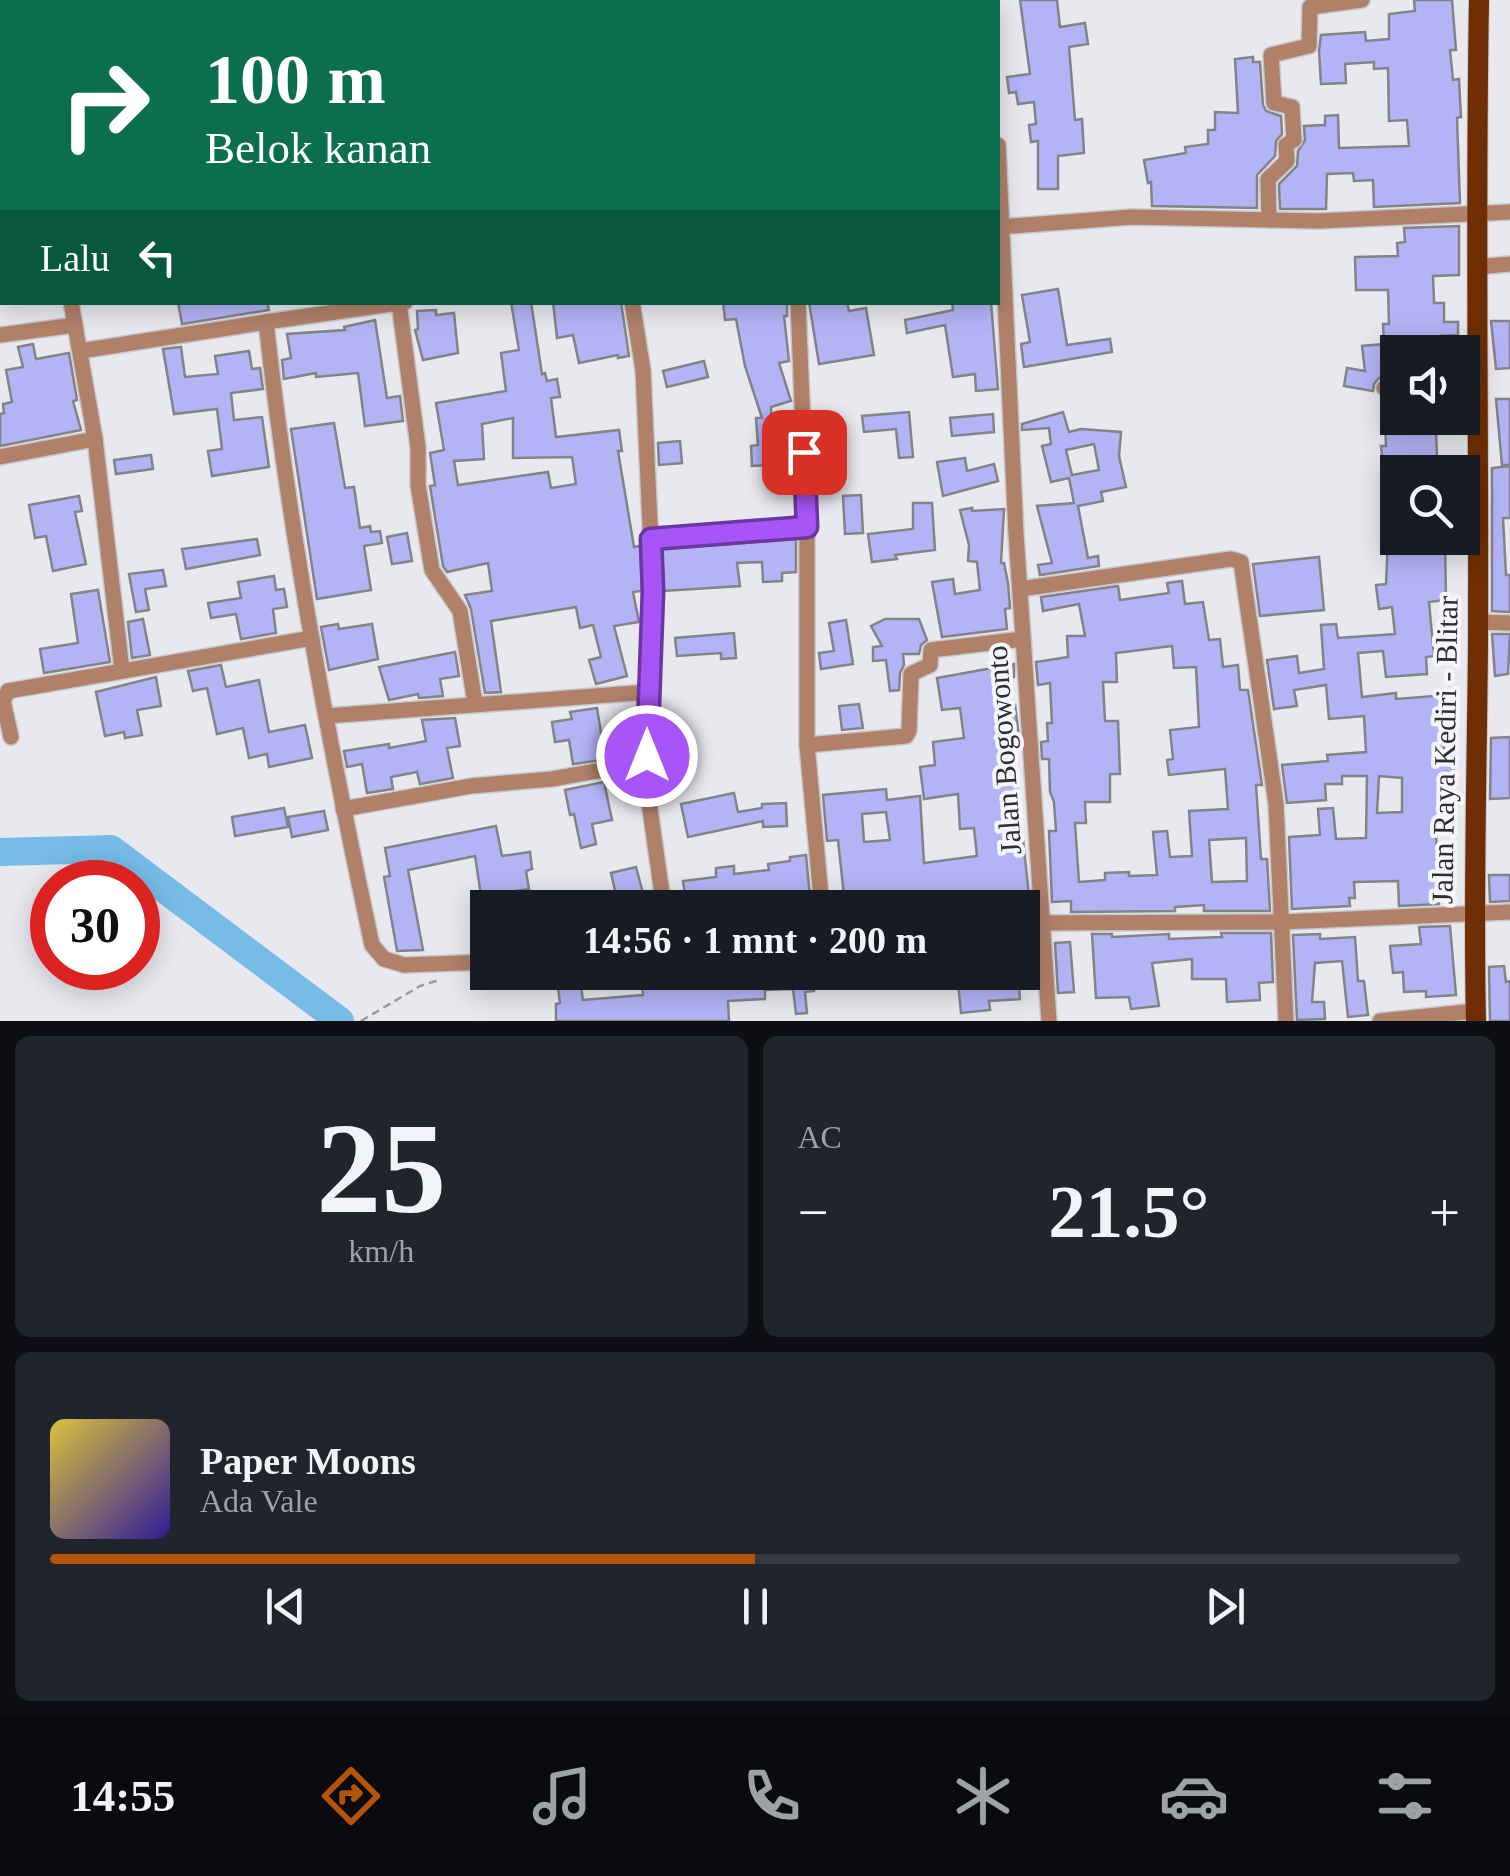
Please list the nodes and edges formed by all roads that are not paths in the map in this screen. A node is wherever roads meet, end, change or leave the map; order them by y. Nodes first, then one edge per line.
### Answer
1 (1362, 0) edge
2 (1479, 0) edge
3 (1510, 212) edge
4 (1475, 214) junction
5 (1269, 220) junction
6 (1000, 226) edge
7 (1510, 264) edge
8 (1477, 266) junction
9 (72, 305) edge
10 (276, 305) edge
11 (402, 305) edge
12 (632, 305) edge
13 (798, 305) edge
14 (356, 306) edge
15 (273, 321) junction
16 (76, 325) junction
17 (0, 335) edge
18 (1473, 335) edge
19 (80, 351) junction
20 (1472, 435) edge
21 (95, 439) junction
22 (0, 458) edge
23 (807, 527) junction
24 (651, 539) junction
25 (1020, 589) junction
26 (1477, 622) junction
27 (1510, 623) edge
28 (312, 638) junction
29 (1023, 639) junction
30 (122, 670) junction
31 (648, 692) junction
32 (475, 704) junction
33 (326, 716) junction
34 (12, 737) dead end
35 (807, 745) junction
36 (647, 792) junction
37 (343, 809) junction
38 (661, 890) edge
39 (820, 890) edge
40 (1510, 912) edge
41 (1473, 914) junction
42 (1040, 922) edge
43 (1043, 922) junction
44 (1282, 922) junction
45 (470, 962) edge
46 (1476, 1016) edge
47 (1049, 1021) edge
48 (1286, 1021) edge
49 (1380, 1021) edge

1 - 5 street
2 - 4 main road, Jalan Raya Kediri - Blitar
3 - 4 street
4 - 5 street
4 - 8 main road, Jalan Raya Kediri - Blitar
5 - 6 street
6 - 25 street, Jalan Bogowonto
7 - 8 street
8 - 18 main road, Jalan Raya Kediri - Blitar
9 - 16 street
10 - 15 street
11 - 32 street
12 - 24 street
13 - 23 street
14 - 15 street
15 - 19 street
15 - 28 street
16 - 17 street
16 - 19 street
19 - 21 street
20 - 26 main road, Jalan Raya Kediri - Blitar
21 - 22 street
21 - 30 street
23 - 24 street
23 - 35 street
24 - 31 street
25 - 29 street, Jalan Bogowonto
25 - 44 street
26 - 27 street
26 - 41 main road, Jalan Raya Kediri - Blitar
28 - 30 street
28 - 33 street
29 - 35 street
29 - 43 street, Jalan Bogowonto
30 - 34 street
31 - 32 street
31 - 36 street
32 - 33 street
33 - 37 street
35 - 39 street
36 - 37 street
36 - 38 street
37 - 45 street
40 - 41 street
41 - 44 street
41 - 46 main road, Jalan Raya Kediri - Blitar
42 - 43 street
43 - 44 street
43 - 47 street, Jalan Bogowonto
44 - 48 street
46 - 49 street

